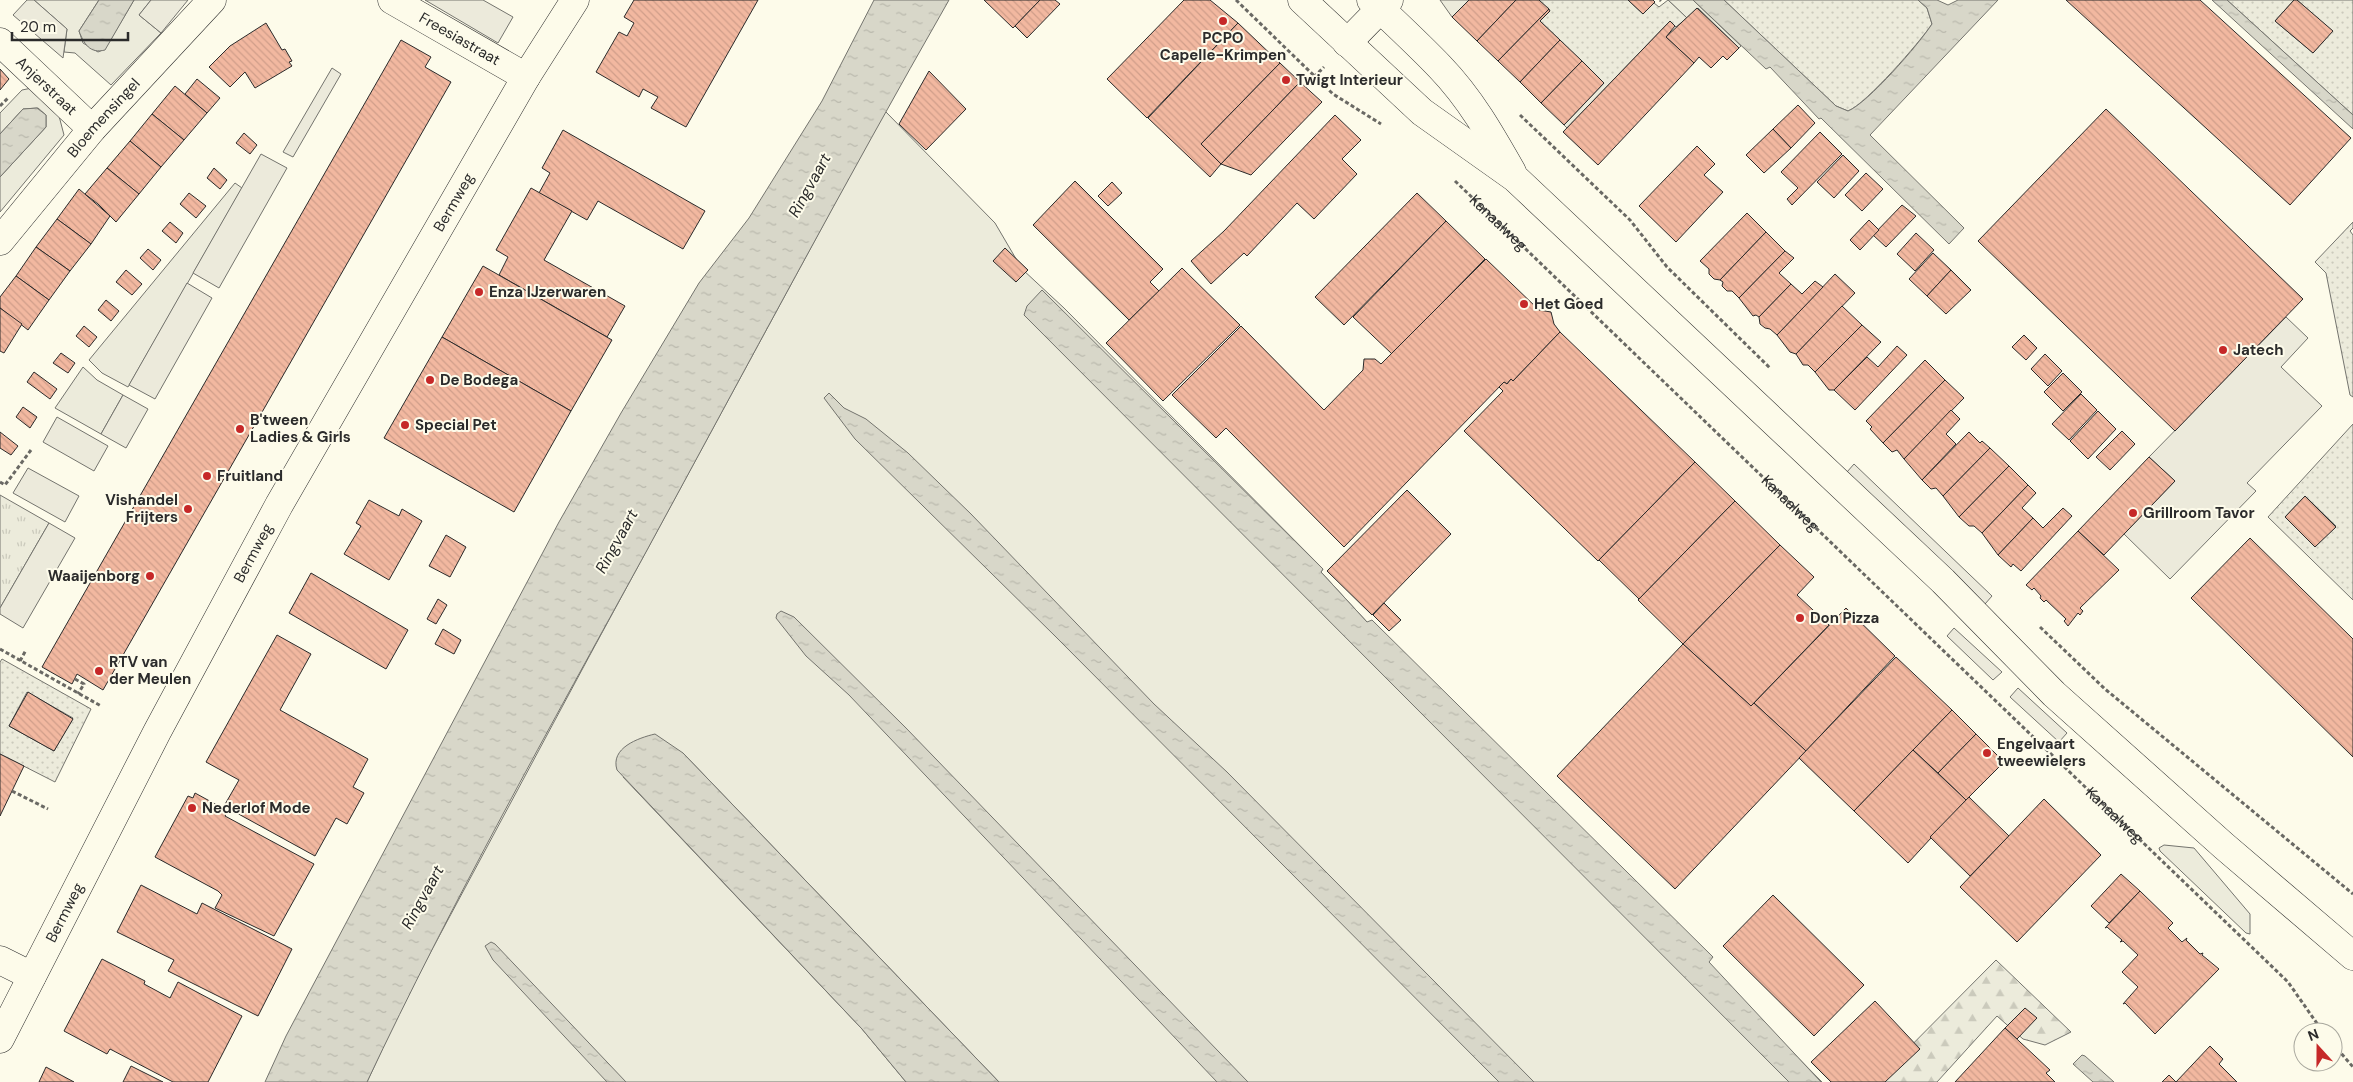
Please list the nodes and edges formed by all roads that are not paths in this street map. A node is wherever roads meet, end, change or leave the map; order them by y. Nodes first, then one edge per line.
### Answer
1 (212, 0) edge
2 (392, 0) edge
3 (565, 0) edge
4 (574, 0) edge
5 (1302, 0) edge
6 (1380, 3) edge
7 (0, 42) edge
8 (1347, 43) junction
9 (526, 77) junction
10 (92, 129) junction
11 (1515, 178) junction
12 (0, 241) edge
13 (2353, 956) edge
14 (0, 960) edge
15 (32, 976) junction
16 (0, 1039) edge

1 - 10 street, Bloemensingel
2 - 9 street, Freesiastraat
3 - 9 street, Bermweg
4 - 9 street, Bermweg
5 - 8 street
6 - 8 street
6 - 11 street
7 - 10 street, Anjerstraat
8 - 11 street
9 - 15 street, Bermweg
10 - 12 street, Bloemensingel
11 - 13 street
14 - 15 street
15 - 16 street, Bermweg

